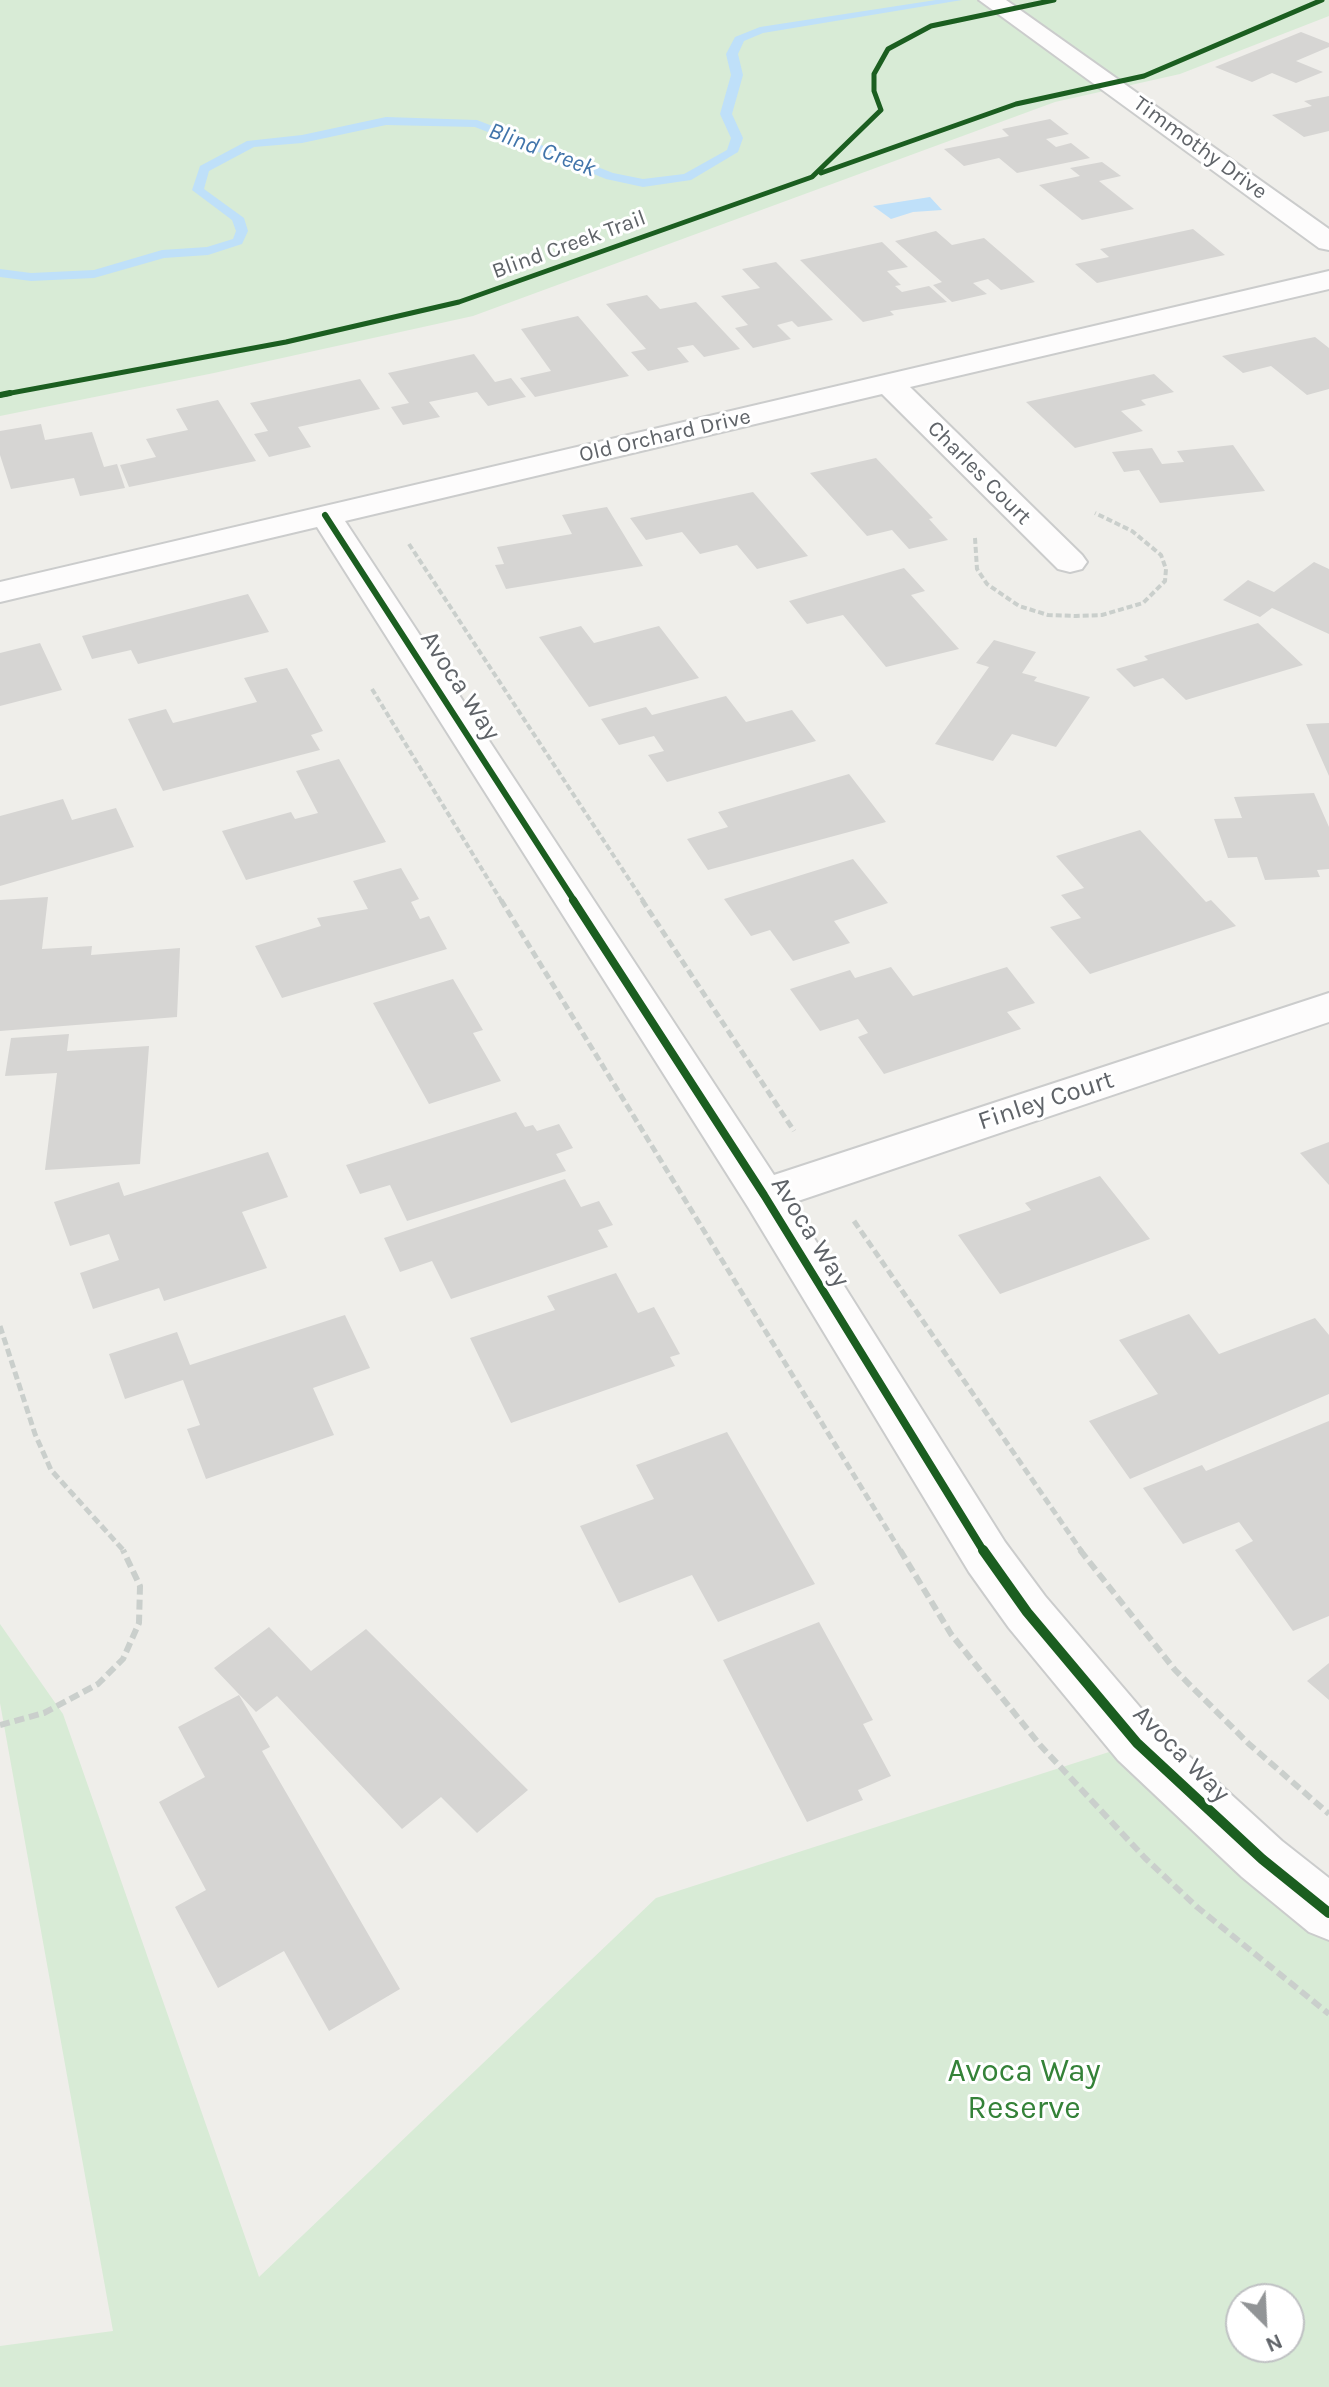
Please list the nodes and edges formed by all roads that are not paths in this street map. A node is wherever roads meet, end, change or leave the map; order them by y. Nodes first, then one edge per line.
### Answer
1 (991, 0) edge
2 (1329, 242) edge
3 (1329, 280) edge
4 (889, 384) junction
5 (325, 515) junction
6 (1070, 562) dead end
7 (0, 592) edge
8 (1329, 1007) edge
9 (764, 1195) junction
10 (1329, 1913) edge

1 - 2 street, Timmothy Drive
3 - 4 street, Old Orchard Drive
4 - 5 street, Old Orchard Drive
4 - 6 street, Charles Court
5 - 7 street, Old Orchard Drive
5 - 9 street, Avoca Way
8 - 9 street, Finley Court
9 - 10 street, Avoca Way

